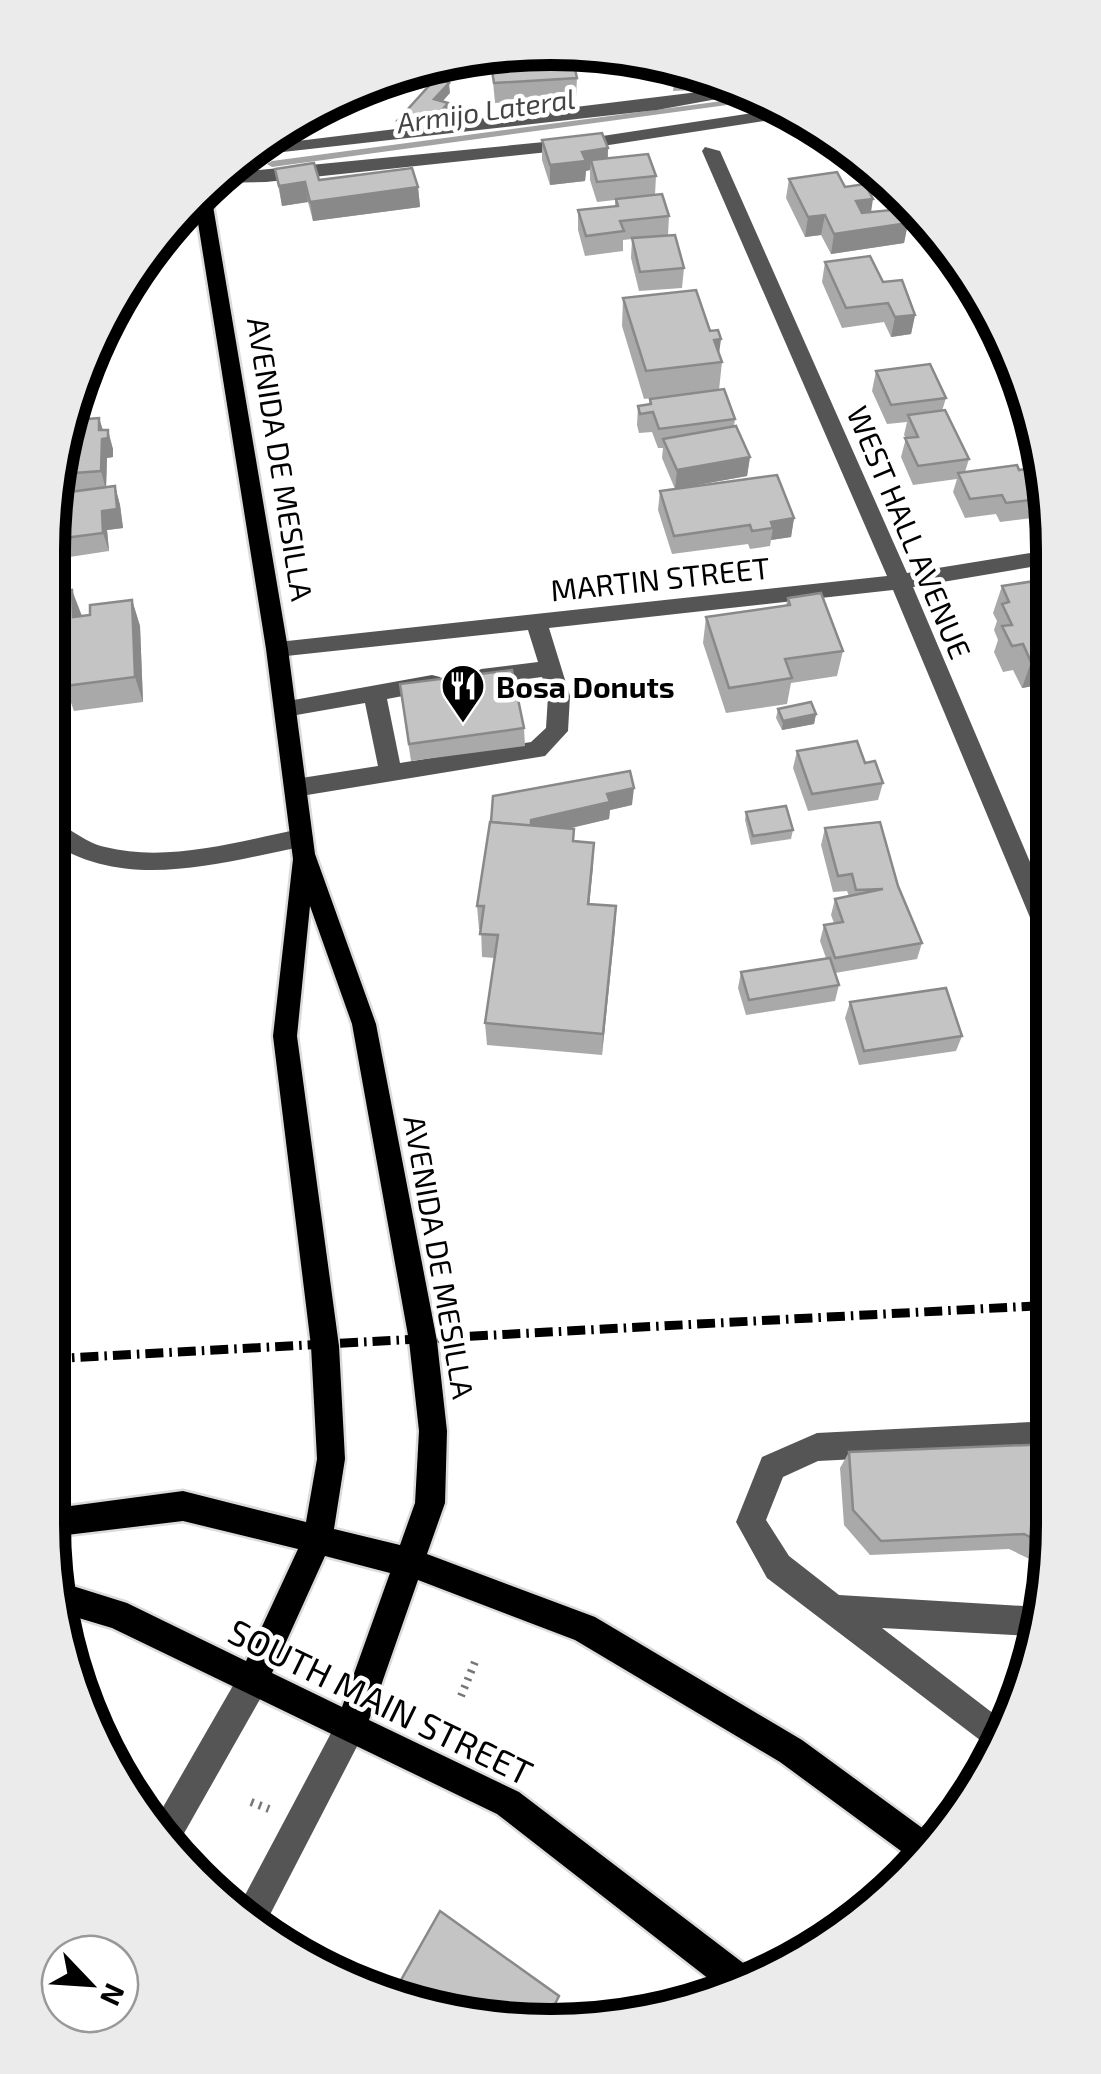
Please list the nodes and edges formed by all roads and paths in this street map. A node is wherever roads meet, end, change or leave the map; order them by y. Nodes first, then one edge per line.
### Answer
1 (718, 95) edge
2 (766, 116) edge
3 (278, 149) edge
4 (711, 151) dead end
5 (239, 178) edge
6 (205, 210) edge
7 (1036, 560) edge
8 (900, 582) junction
9 (536, 621) junction
10 (277, 649) junction
11 (550, 668) junction
12 (374, 691) junction
13 (284, 709) junction
14 (391, 774) junction
15 (295, 788) junction
16 (65, 838) edge
17 (302, 846) junction
18 (1036, 906) edge
19 (1036, 1435) edge
20 (65, 1521) edge
21 (318, 1540) junction
22 (411, 1563) junction
23 (71, 1600) edge
24 (835, 1610) junction
25 (1026, 1621) edge
26 (477, 1657) dead end
27 (253, 1680) junction
28 (461, 1696) dead end
29 (350, 1729) junction
30 (990, 1730) edge
31 (251, 1802) dead end
32 (270, 1810) dead end
33 (170, 1826) edge
34 (916, 1844) edge
35 (255, 1909) edge
36 (730, 1974) edge

1 - 3 street
2 - 5 street
4 - 8 street, WEST HALL AVENUE
6 - 10 main road, AVENIDA DE MESILLA
7 - 8 street, MARTIN STREET
8 - 9 street, MARTIN STREET
8 - 18 street, WEST HALL AVENUE
9 - 10 street, MARTIN STREET
9 - 11 street
10 - 13 main road, AVENIDA DE MESILLA
11 - 12 street
11 - 14 street
12 - 13 street
12 - 14 street
13 - 15 main road, AVENIDA DE MESILLA
14 - 15 street
15 - 17 main road, AVENIDA DE MESILLA
16 - 17 street
17 - 21 main road, AVENIDA DE MESILLA
17 - 22 main road, AVENIDA DE MESILLA
19 - 24 street
20 - 21 main road
21 - 22 main road
21 - 27 main road, AVENIDA DE MESILLA
22 - 29 main road, AVENIDA DE MESILLA
22 - 34 main road
23 - 27 main road, SOUTH MAIN STREET
24 - 25 street
24 - 30 street
26 - 28 path
27 - 29 main road, SOUTH MAIN STREET
27 - 33 street
29 - 35 street
29 - 36 main road, SOUTH MAIN STREET
31 - 32 path

